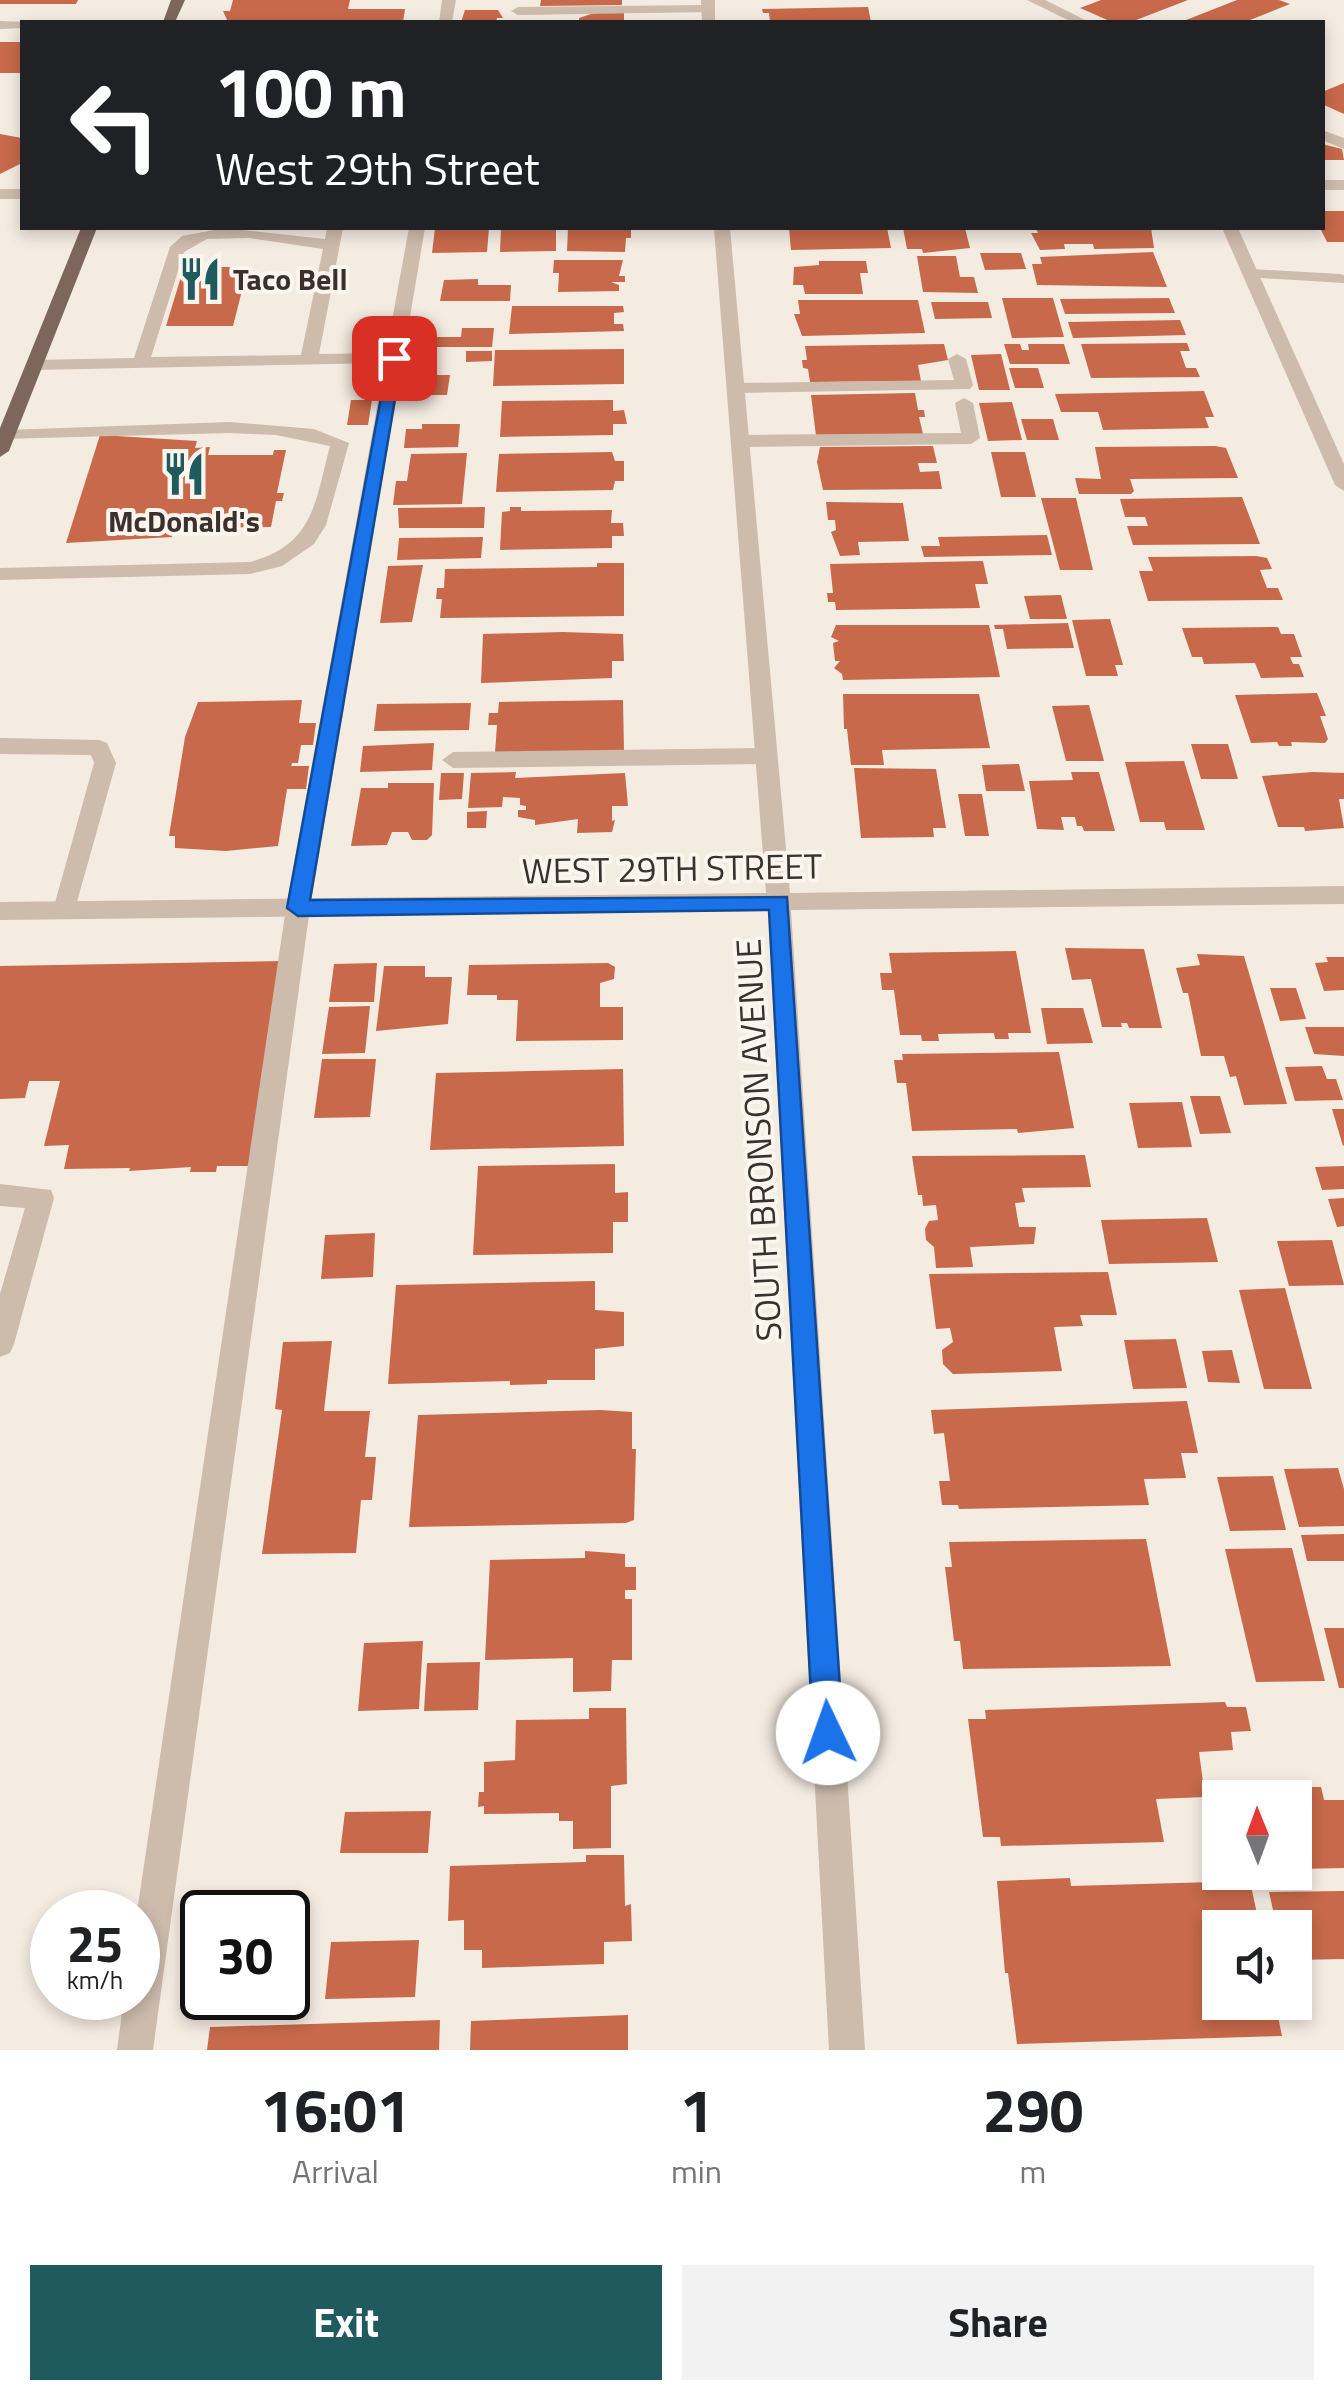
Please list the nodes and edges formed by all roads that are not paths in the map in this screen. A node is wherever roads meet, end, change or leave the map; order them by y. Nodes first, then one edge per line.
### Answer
1 (1034, 0) edge
2 (709, 10) edge
3 (518, 11) dead end
4 (1078, 20) edge
5 (88, 230) edge
6 (417, 230) edge
7 (722, 230) edge
8 (1231, 230) edge
9 (333, 236) edge
10 (1251, 274) junction
11 (1340, 279) dead end
12 (394, 358) junction
13 (957, 358) dead end
14 (309, 360) junction
15 (141, 363) junction
16 (34, 365) junction
17 (736, 388) junction
18 (964, 403) dead end
19 (740, 440) junction
20 (3, 443) edge
21 (1344, 486) edge
22 (0, 574) edge
23 (0, 746) edge
24 (768, 756) junction
25 (453, 760) dead end
26 (1344, 895) edge
27 (779, 902) junction
28 (298, 908) junction
29 (65, 910) junction
30 (0, 911) edge
31 (0, 1195) edge
32 (0, 1344) edge
33 (135, 2050) edge
34 (847, 2050) edge

1 - 4 street
2 - 3 street
5 - 16 main road
6 - 12 street
7 - 17 street, SOUTH BRONSON AVENUE
8 - 10 street
9 - 14 street
9 - 15 street
10 - 11 street
10 - 21 street
12 - 14 street
12 - 28 street
13 - 17 street
14 - 15 street
15 - 16 street
16 - 20 main road
17 - 19 street, SOUTH BRONSON AVENUE
18 - 19 street
19 - 24 street, SOUTH BRONSON AVENUE
20 - 22 street
23 - 29 street
24 - 25 street
24 - 27 street, SOUTH BRONSON AVENUE
26 - 27 street, WEST 29TH STREET
27 - 28 street, WEST 29TH STREET
27 - 34 street, SOUTH BRONSON AVENUE
28 - 29 street, WEST 29TH STREET
28 - 33 street
29 - 30 street, WEST 29TH STREET
31 - 32 street

